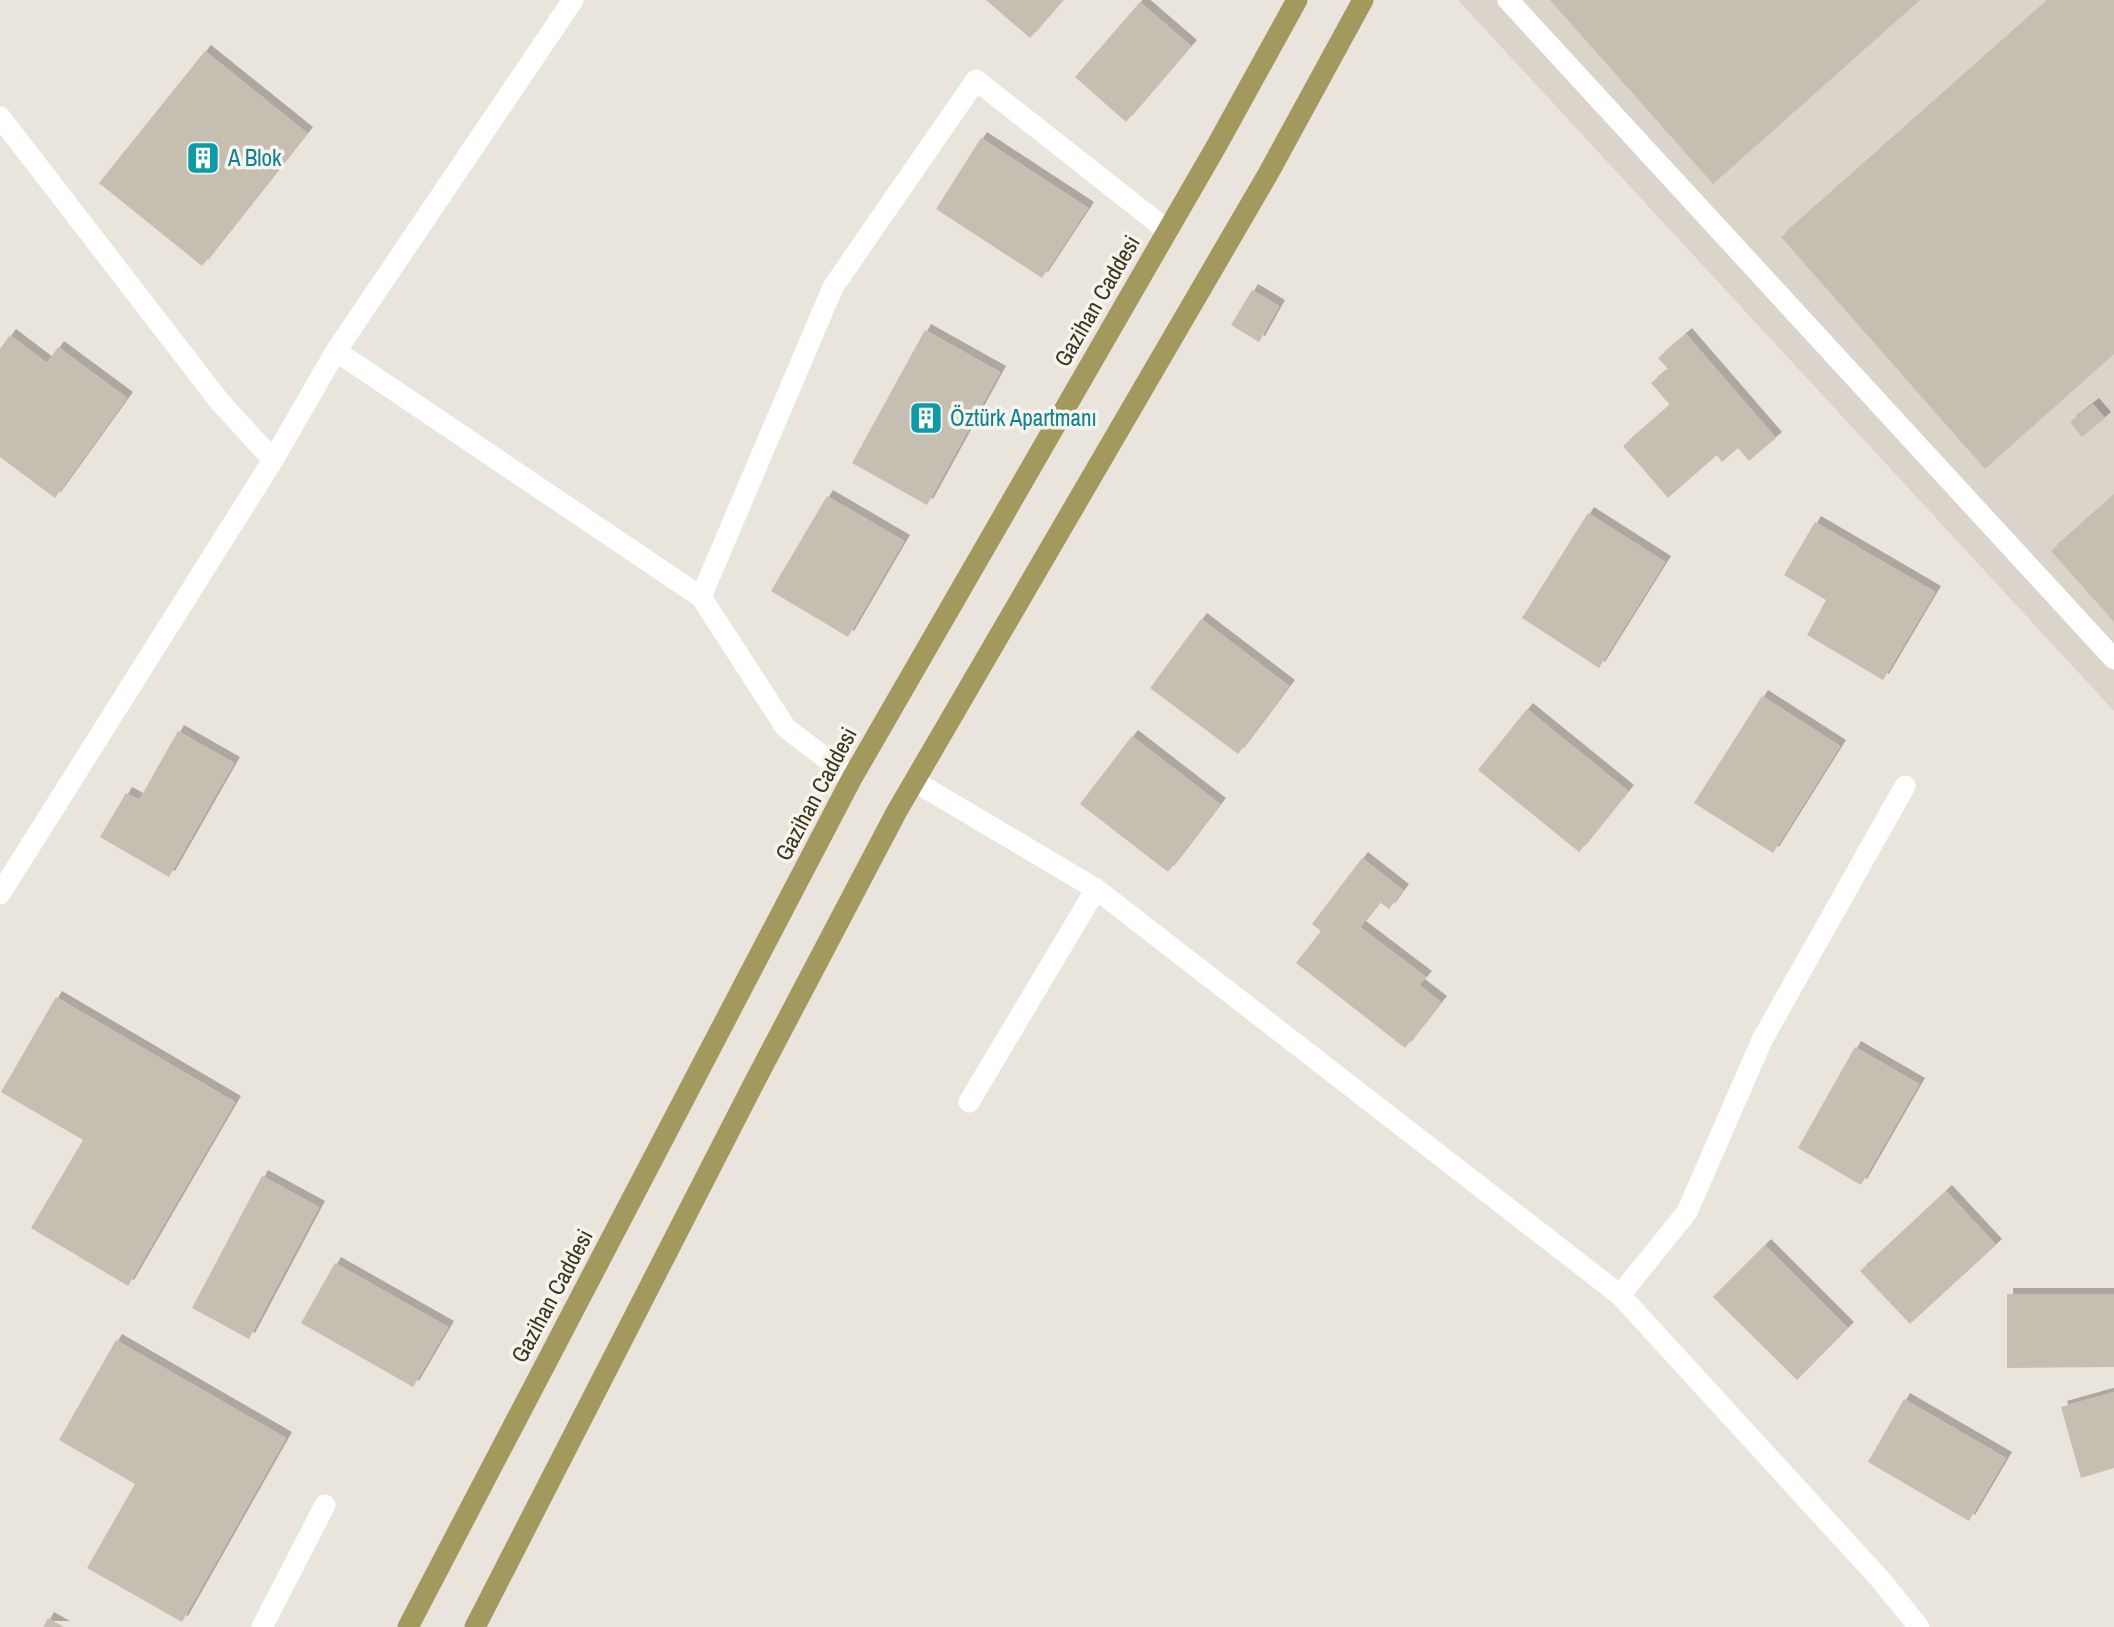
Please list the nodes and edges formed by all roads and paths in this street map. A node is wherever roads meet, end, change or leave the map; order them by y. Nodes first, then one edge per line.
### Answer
1 (573, 0) edge
2 (1297, 0) edge
3 (1363, 0) edge
4 (1508, 0) edge
5 (0, 117) edge
6 (1168, 231) junction
7 (336, 351) junction
8 (273, 460) junction
9 (701, 597) junction
10 (2114, 659) edge
11 (852, 778) junction
12 (914, 781) junction
13 (1905, 786) dead end
14 (1096, 889) junction
15 (0, 894) edge
16 (969, 1102) dead end
17 (1620, 1295) junction
18 (325, 1505) dead end
19 (262, 1627) edge
20 (408, 1627) edge
21 (475, 1627) edge
22 (1919, 1627) edge

1 - 7 street
2 - 6 main road, Gazihan Caddesi
3 - 12 main road
4 - 10 street
5 - 8 street
6 - 9 street
6 - 11 main road, Gazihan Caddesi
7 - 8 street
7 - 9 street
8 - 15 street
9 - 11 street
11 - 20 main road, Gazihan Caddesi
12 - 14 street
12 - 21 main road
13 - 17 street
14 - 16 street
14 - 17 street
17 - 22 street
18 - 19 street

